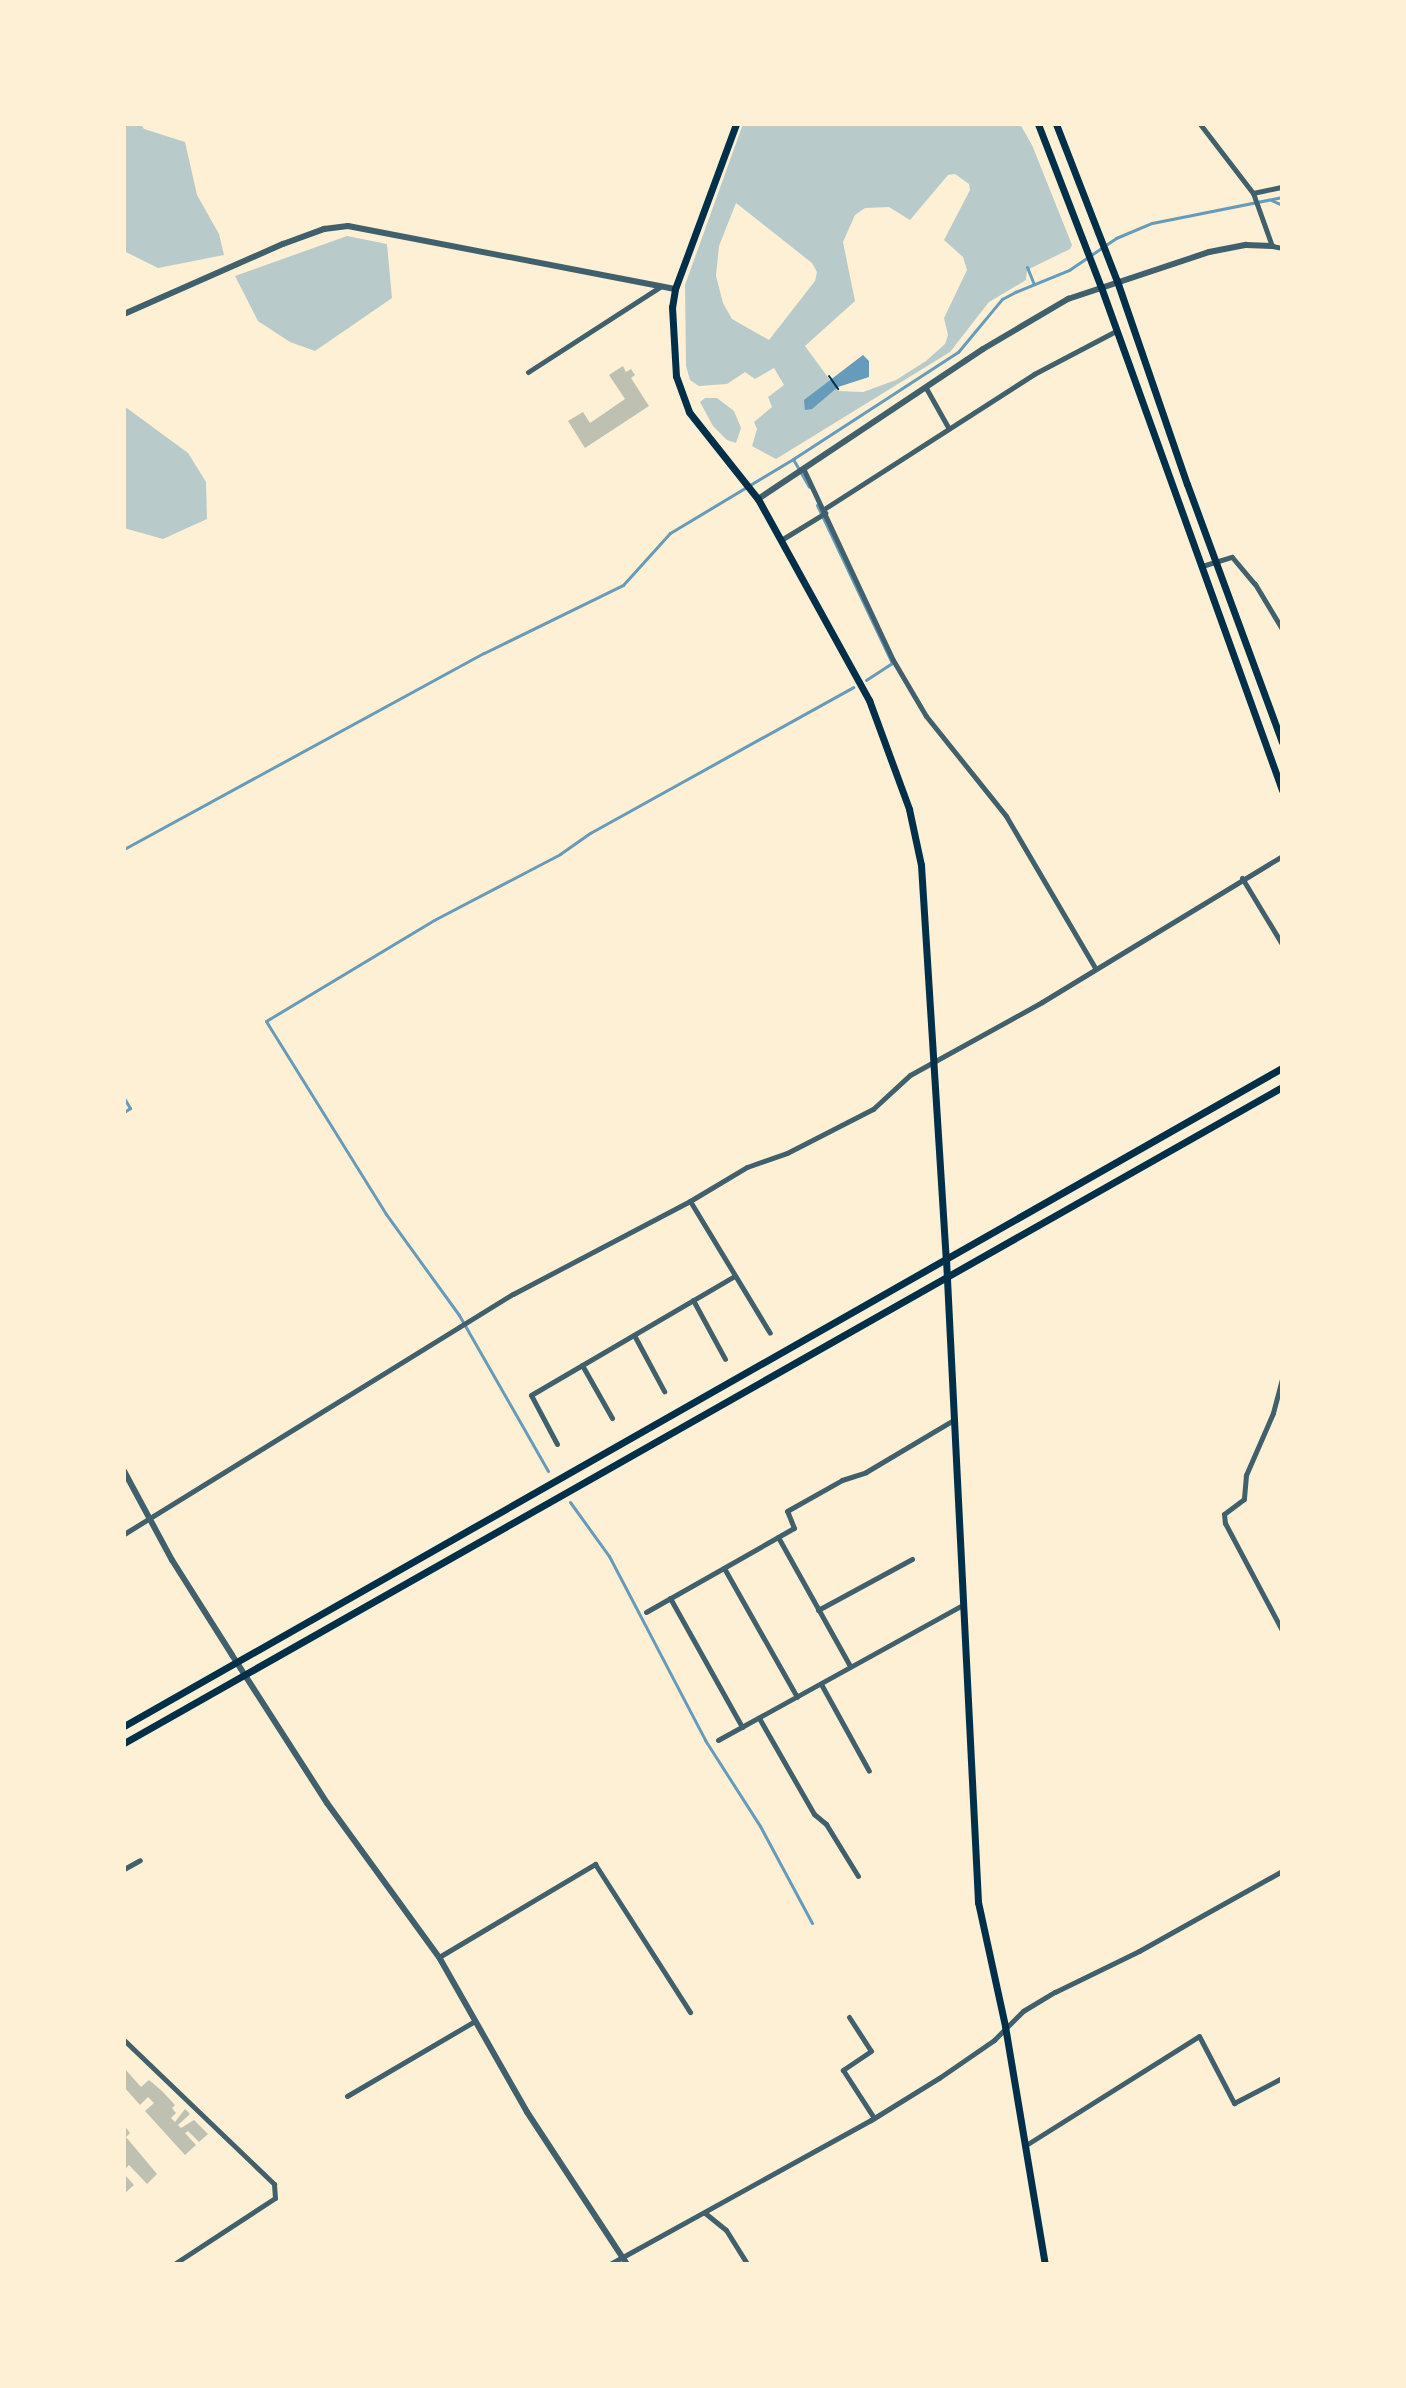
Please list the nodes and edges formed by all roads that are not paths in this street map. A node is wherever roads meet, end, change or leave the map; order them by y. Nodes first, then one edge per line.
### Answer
1 (736, 124) edge
2 (1038, 124) edge
3 (1056, 124) edge
4 (1200, 124) edge
5 (1282, 187) edge
6 (1254, 195) junction
7 (1272, 246) junction
8 (1282, 248) edge
9 (1117, 281) junction
10 (660, 286) junction
11 (1101, 287) junction
12 (675, 289) junction
13 (124, 314) edge
14 (1117, 330) junction
15 (528, 372) dead end
16 (926, 388) junction
17 (948, 427) junction
18 (803, 468) junction
19 (755, 495) junction
20 (825, 511) junction
21 (781, 540) junction
22 (1215, 560) junction
23 (1202, 566) junction
24 (1282, 629) edge
25 (1282, 742) edge
26 (1282, 790) edge
27 (1282, 856) edge
28 (1242, 878) junction
29 (1282, 944) edge
30 (1095, 968) junction
31 (934, 1065) junction
32 (1282, 1068) edge
33 (1282, 1087) edge
34 (690, 1201) junction
35 (946, 1259) junction
36 (947, 1274) junction
37 (735, 1276) junction
38 (693, 1300) junction
39 (770, 1333) dead end
40 (634, 1335) junction
41 (725, 1359) dead end
42 (582, 1365) junction
43 (1282, 1379) edge
44 (664, 1391) dead end
45 (612, 1418) dead end
46 (952, 1421) junction
47 (557, 1444) dead end
48 (124, 1471) edge
49 (150, 1519) junction
50 (124, 1534) edge
51 (778, 1537) junction
52 (912, 1559) dead end
53 (724, 1568) junction
54 (670, 1598) junction
55 (961, 1606) junction
56 (818, 1610) junction
57 (646, 1612) dead end
58 (1282, 1630) edge
59 (236, 1662) junction
60 (850, 1666) junction
61 (245, 1675) junction
62 (821, 1684) junction
63 (797, 1697) junction
64 (759, 1718) junction
65 (124, 1726) edge
66 (742, 1727) junction
67 (718, 1740) dead end
68 (124, 1743) edge
69 (869, 1771) dead end
70 (140, 1860) dead end
71 (124, 1869) edge
72 (1282, 1871) edge
73 (858, 1876) dead end
74 (439, 1957) junction
75 (690, 2012) dead end
76 (849, 2017) dead end
77 (475, 2021) junction
78 (1005, 2026) junction
79 (124, 2040) edge
80 (1282, 2078) edge
81 (347, 2096) dead end
82 (874, 2119) junction
83 (1026, 2145) junction
84 (705, 2213) junction
85 (625, 2261) edge
86 (174, 2264) edge
87 (610, 2264) edge
88 (747, 2264) edge
89 (1045, 2264) edge

1 - 12 main road
2 - 11 main road
3 - 9 main road
4 - 6 street
5 - 6 street
6 - 7 street
7 - 8 street
7 - 9 street
9 - 11 street
9 - 22 main road
10 - 12 street
10 - 13 street
10 - 15 street
11 - 14 main road
11 - 16 street
12 - 19 main road
14 - 17 street
14 - 23 main road
16 - 17 street
16 - 18 street
17 - 20 street
18 - 19 street
18 - 20 street
19 - 21 main road
20 - 21 street
20 - 30 street
21 - 31 main road
22 - 23 street
22 - 24 street
22 - 25 main road
23 - 26 main road
27 - 28 street
28 - 29 street
28 - 30 street
30 - 31 street
31 - 34 street
31 - 35 main road
32 - 35 main road
33 - 36 main road
34 - 37 street
34 - 49 street
35 - 36 main road
35 - 59 main road
36 - 46 main road
36 - 61 main road
37 - 38 street
37 - 39 street
38 - 40 street
38 - 41 street
40 - 42 street
40 - 44 street
42 - 45 street
42 - 47 street
43 - 58 street
46 - 51 street
46 - 55 main road
48 - 49 street
49 - 50 street
49 - 59 street
51 - 53 street
51 - 56 street
52 - 56 street
53 - 54 street
53 - 63 street
54 - 57 street
54 - 66 street
55 - 60 street
55 - 78 main road
56 - 60 street
59 - 61 street
59 - 65 main road
60 - 62 street
61 - 68 main road
61 - 74 street
62 - 63 street
62 - 69 street
63 - 64 street
64 - 66 street
64 - 73 street
66 - 67 street
70 - 71 street
72 - 78 street
74 - 75 street
74 - 77 street
76 - 82 street
77 - 81 street
77 - 85 street
78 - 82 street
78 - 83 main road
79 - 86 street
80 - 83 street
82 - 84 street
83 - 89 main road
84 - 85 street
84 - 88 street
85 - 87 street

